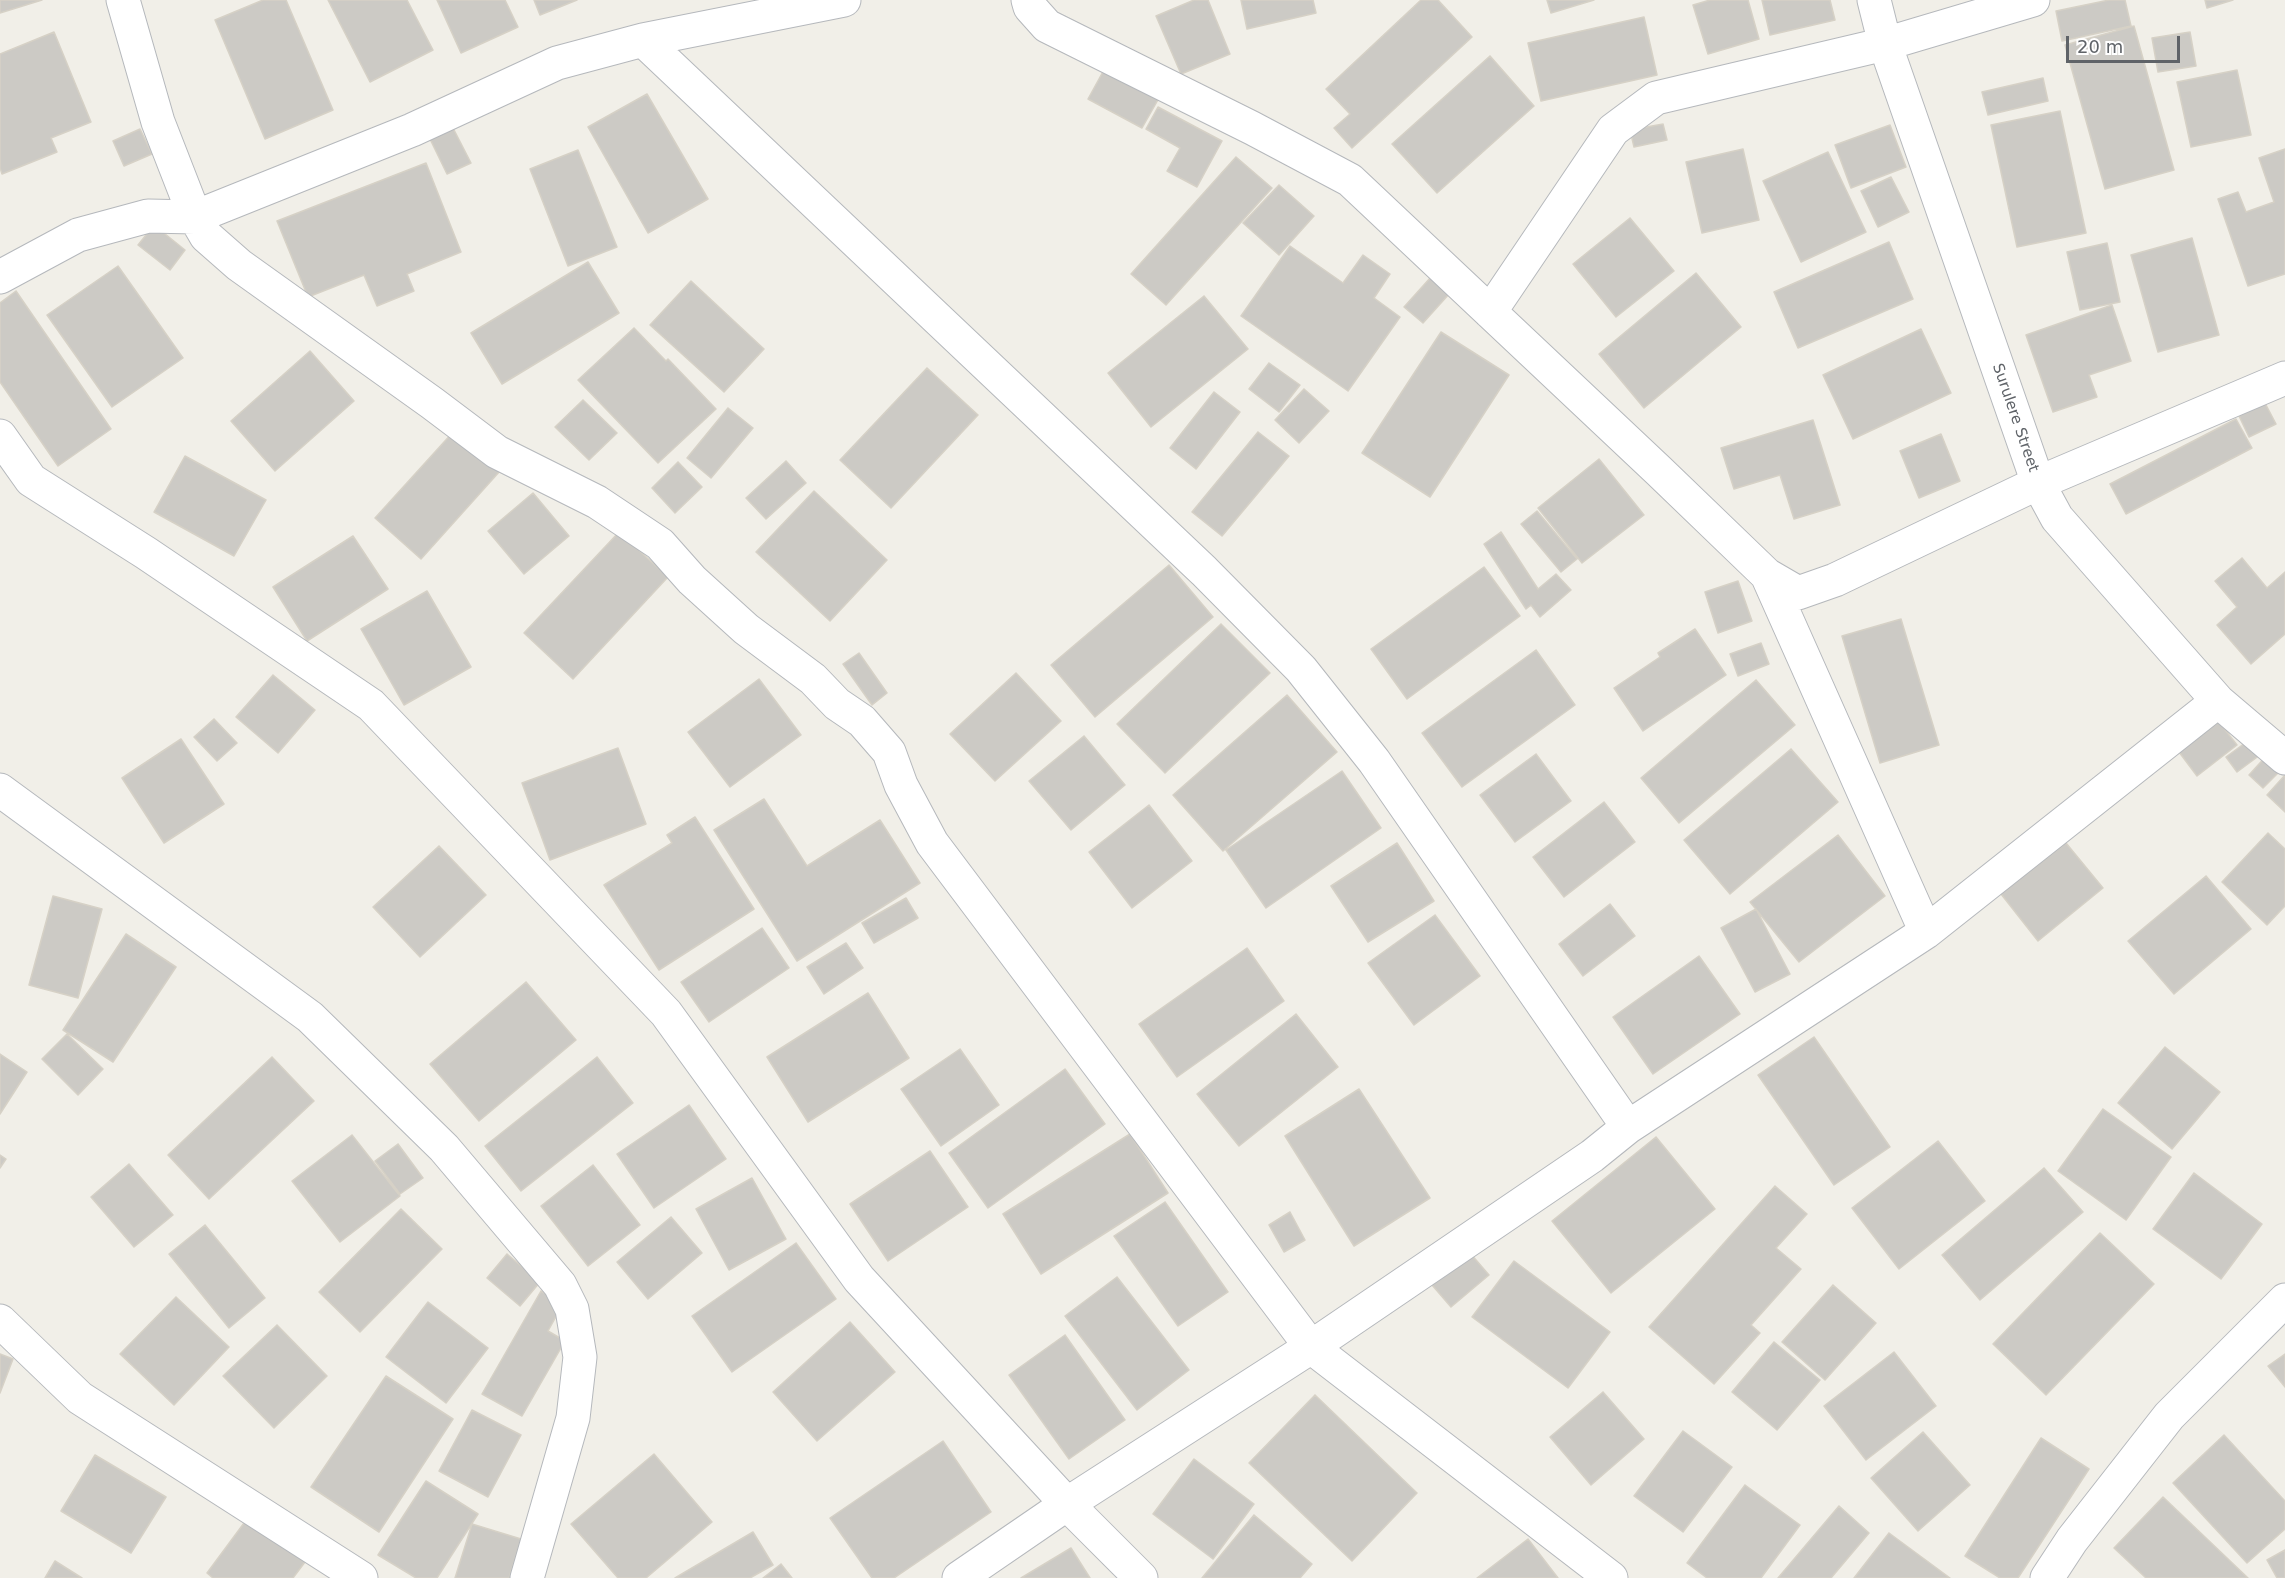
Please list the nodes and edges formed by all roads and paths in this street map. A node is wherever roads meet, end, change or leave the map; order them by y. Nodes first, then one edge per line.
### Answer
1 (123, 0) edge
2 (844, 0) edge
3 (1028, 0) edge
4 (1874, 0) edge
5 (2033, 0) edge
6 (643, 40) junction
7 (1885, 44) junction
8 (195, 217) junction
9 (0, 277) edge
10 (1490, 312) junction
11 (2285, 378) edge
12 (0, 436) edge
13 (2038, 483) junction
14 (1767, 575) junction
15 (2218, 701) junction
16 (2285, 758) edge
17 (0, 790) edge
18 (1926, 932) junction
19 (1628, 1127) junction
20 (2285, 1300) edge
21 (0, 1321) edge
22 (1311, 1347) junction
23 (1067, 1504) junction
24 (361, 1578) edge
25 (527, 1578) edge
26 (959, 1578) edge
27 (1141, 1578) edge
28 (1611, 1578) edge
29 (2047, 1578) edge

1 - 8 street
2 - 6 street
3 - 10 street
4 - 7 street, Surulere Street
5 - 7 street
6 - 8 street
6 - 19 street
7 - 10 street
7 - 13 street, Surulere Street
8 - 9 street
8 - 22 street
10 - 14 street
11 - 13 street
12 - 23 street
13 - 14 street
13 - 15 street, Surulere Street
14 - 18 street
15 - 16 street, Surulere Street
15 - 18 street
17 - 25 street
18 - 19 street
19 - 22 street
20 - 29 street
21 - 24 street
22 - 23 street
22 - 28 street
23 - 26 street
23 - 27 street

